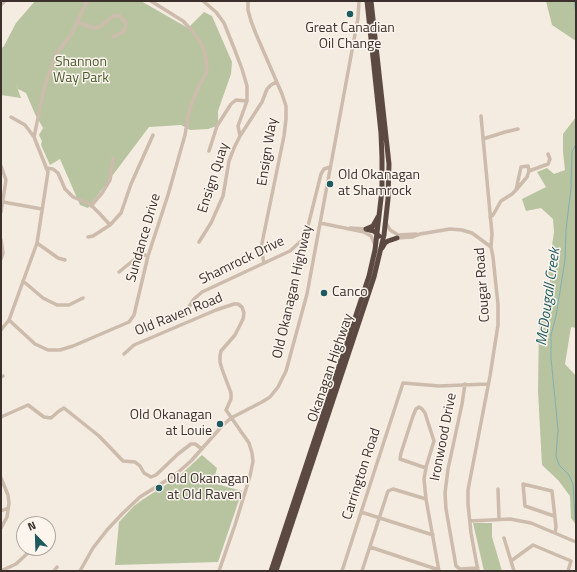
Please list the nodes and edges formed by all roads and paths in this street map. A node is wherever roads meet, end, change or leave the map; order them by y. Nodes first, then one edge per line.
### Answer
1 (5, 1) edge
2 (87, 1) edge
3 (151, 1) edge
4 (203, 1) edge
5 (248, 1) edge
6 (359, 1) edge
7 (367, 1) edge
8 (371, 1) edge
9 (1, 5) edge
10 (77, 22) junction
11 (113, 37) dead end
12 (276, 82) junction
13 (247, 101) junction
14 (481, 116) dead end
15 (11, 117) dead end
16 (518, 129) dead end
17 (153, 135) dead end
18 (240, 136) junction
19 (34, 137) junction
20 (483, 139) junction
21 (209, 151) dead end
22 (548, 154) dead end
23 (113, 158) dead end
24 (1, 166) edge
25 (330, 167) junction
26 (46, 168) junction
27 (529, 171) junction
28 (516, 190) junction
29 (3, 202) junction
30 (91, 206) junction
31 (42, 209) junction
32 (380, 211) junction
33 (1, 212) edge
34 (490, 216) junction
35 (386, 220) junction
36 (320, 223) junction
37 (110, 225) junction
38 (345, 228) junction
39 (366, 229) junction
40 (381, 234) junction
41 (420, 234) junction
42 (88, 237) dead end
43 (397, 238) junction
44 (1, 240) edge
45 (199, 242) dead end
46 (37, 243) junction
47 (491, 247) junction
48 (375, 250) junction
49 (148, 256) junction
50 (1, 259) edge
51 (65, 260) dead end
52 (378, 260) junction
53 (264, 263) junction
54 (119, 272) dead end
55 (23, 281) junction
56 (82, 298) dead end
57 (187, 310) dead end
58 (9, 320) junction
59 (1, 330) edge
60 (124, 354) dead end
61 (465, 384) junction
62 (488, 384) junction
63 (1, 417) edge
64 (231, 418) junction
65 (202, 448) junction
66 (426, 467) dead end
67 (1, 478) edge
68 (498, 489) dead end
69 (426, 499) junction
70 (8, 508) junction
71 (1, 511) edge
72 (361, 512) junction
73 (554, 516) junction
74 (379, 518) junction
75 (499, 520) junction
76 (470, 521) junction
77 (1, 528) edge
78 (555, 533) junction
79 (432, 535) junction
80 (504, 538) dead end
81 (576, 542) edge
82 (370, 547) junction
83 (25, 556) edge
84 (511, 561) junction
85 (57, 567) dead end
86 (1, 570) edge
87 (478, 570) edge
88 (54, 571) edge
89 (80, 571) edge
90 (219, 571) edge
91 (271, 571) edge
92 (276, 571) edge
93 (342, 571) edge
94 (362, 571) edge
95 (439, 571) edge
96 (514, 571) edge
97 (568, 571) edge

1 - 9 street
2 - 10 street
3 - 49 street, Sundance Drive
4 - 13 street
5 - 12 street, Ensign Way
6 - 25 street, Old Okanagan Highway
7 - 32 highway, Okanagan Highway
8 - 35 highway, Okanagan Highway
10 - 11 street
10 - 19 street
12 - 18 street, Ensign Quay
12 - 53 street, Ensign Way
13 - 18 street
13 - 21 street
14 - 20 street, Cougar Road
15 - 19 street
16 - 20 street
17 - 37 street
18 - 45 street, Ensign Quay
19 - 26 street
20 - 34 street, Cougar Road
22 - 27 street
23 - 30 street
24 - 29 street
25 - 36 street, Old Okanagan Highway
25 - 53 street, Shamrock Drive
26 - 30 street
26 - 31 street
27 - 28 street
27 - 28 street
28 - 34 street
29 - 31 street
29 - 33 street
30 - 37 street
31 - 46 street
32 - 39 highway
32 - 40 highway, Okanagan Highway
34 - 47 street, Cougar Road
35 - 40 highway, Okanagan Highway
35 - 41 street
36 - 38 street
36 - 64 street, Old Okanagan Highway
37 - 42 street
38 - 39 street
38 - 48 street
39 - 40 highway
40 - 43 highway
40 - 48 highway, Okanagan Highway
40 - 52 highway
41 - 43 street
41 - 47 street
43 - 52 highway
44 - 50 street
46 - 51 street
46 - 55 street
47 - 62 street, Cougar Road
48 - 91 highway, Okanagan Highway
49 - 54 street
49 - 58 street, Sundance Drive
52 - 92 highway, Okanagan Highway
53 - 57 street, Shamrock Drive
55 - 56 street
55 - 58 street
58 - 59 street
60 - 64 street, Old Raven Road
61 - 62 street
61 - 72 street, Carrington Road
61 - 87 street, Ironwood Drive
62 - 76 street, Cougar Road
63 - 65 street
64 - 65 street, Old Okanagan Highway
64 - 90 street
65 - 89 street, Old Okanagan Highway
66 - 69 street
67 - 70 street
68 - 75 street
69 - 74 street
69 - 79 street
70 - 71 street
70 - 77 street
72 - 74 street
72 - 93 street, Carrington Road
73 - 73 street
73 - 78 street
74 - 79 street
74 - 82 street
75 - 76 street
75 - 78 street
76 - 87 street, Cougar Road
78 - 81 street
79 - 95 street
80 - 84 street
82 - 94 street
82 - 95 street
83 - 86 street
84 - 96 street
84 - 97 street
85 - 88 street

